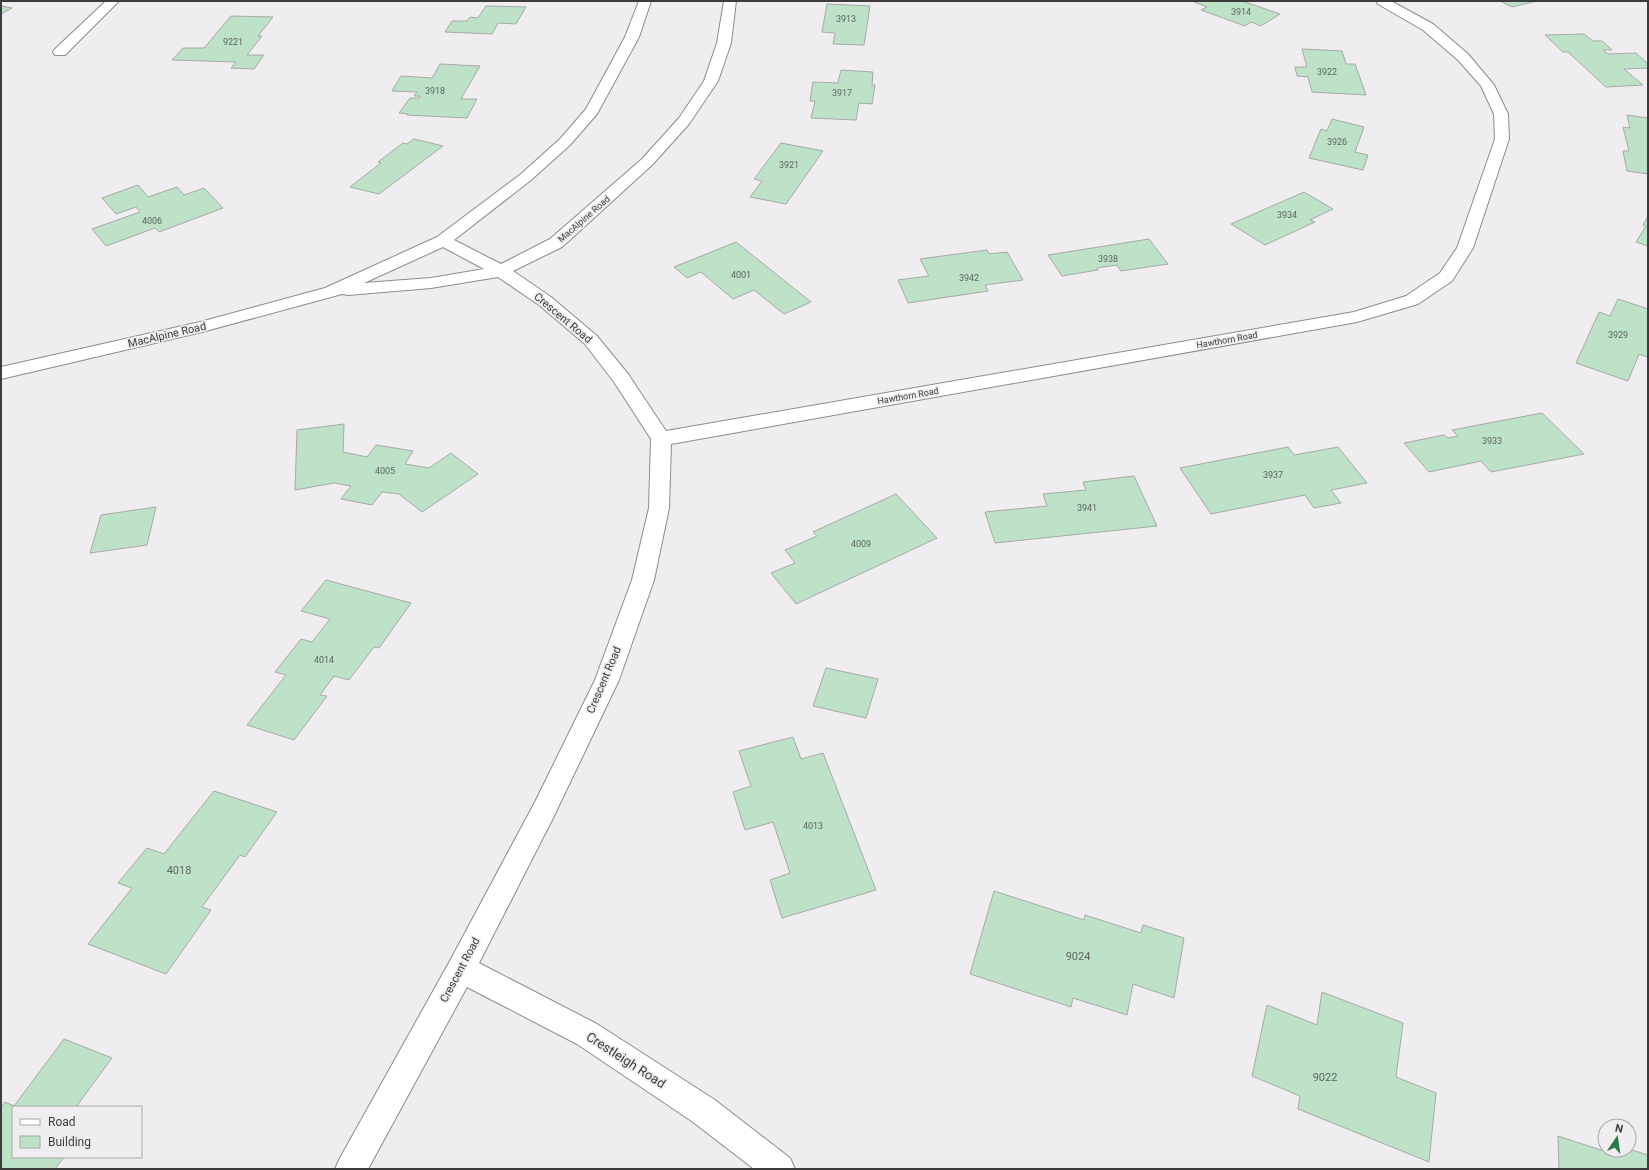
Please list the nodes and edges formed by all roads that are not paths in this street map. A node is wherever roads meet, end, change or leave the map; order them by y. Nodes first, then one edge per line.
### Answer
1 (112, 1) edge
2 (645, 1) edge
3 (730, 1) edge
4 (1382, 1) edge
5 (60, 52) dead end
6 (443, 241) junction
7 (501, 270) junction
8 (331, 292) junction
9 (1, 373) edge
10 (661, 439) junction
11 (461, 969) junction
12 (351, 1169) edge
13 (779, 1169) edge

1 - 5 street
2 - 6 street, MacAlpine Road
3 - 7 street, MacAlpine Road
4 - 10 street, Hawthorn Road
6 - 7 street, Crescent Road
6 - 8 street, MacAlpine Road
7 - 8 street, MacAlpine Road
7 - 10 street, Crescent Road
8 - 9 street, MacAlpine Road
10 - 11 street, Crescent Road
11 - 12 street, Crescent Road
11 - 13 street, Crestleigh Road

